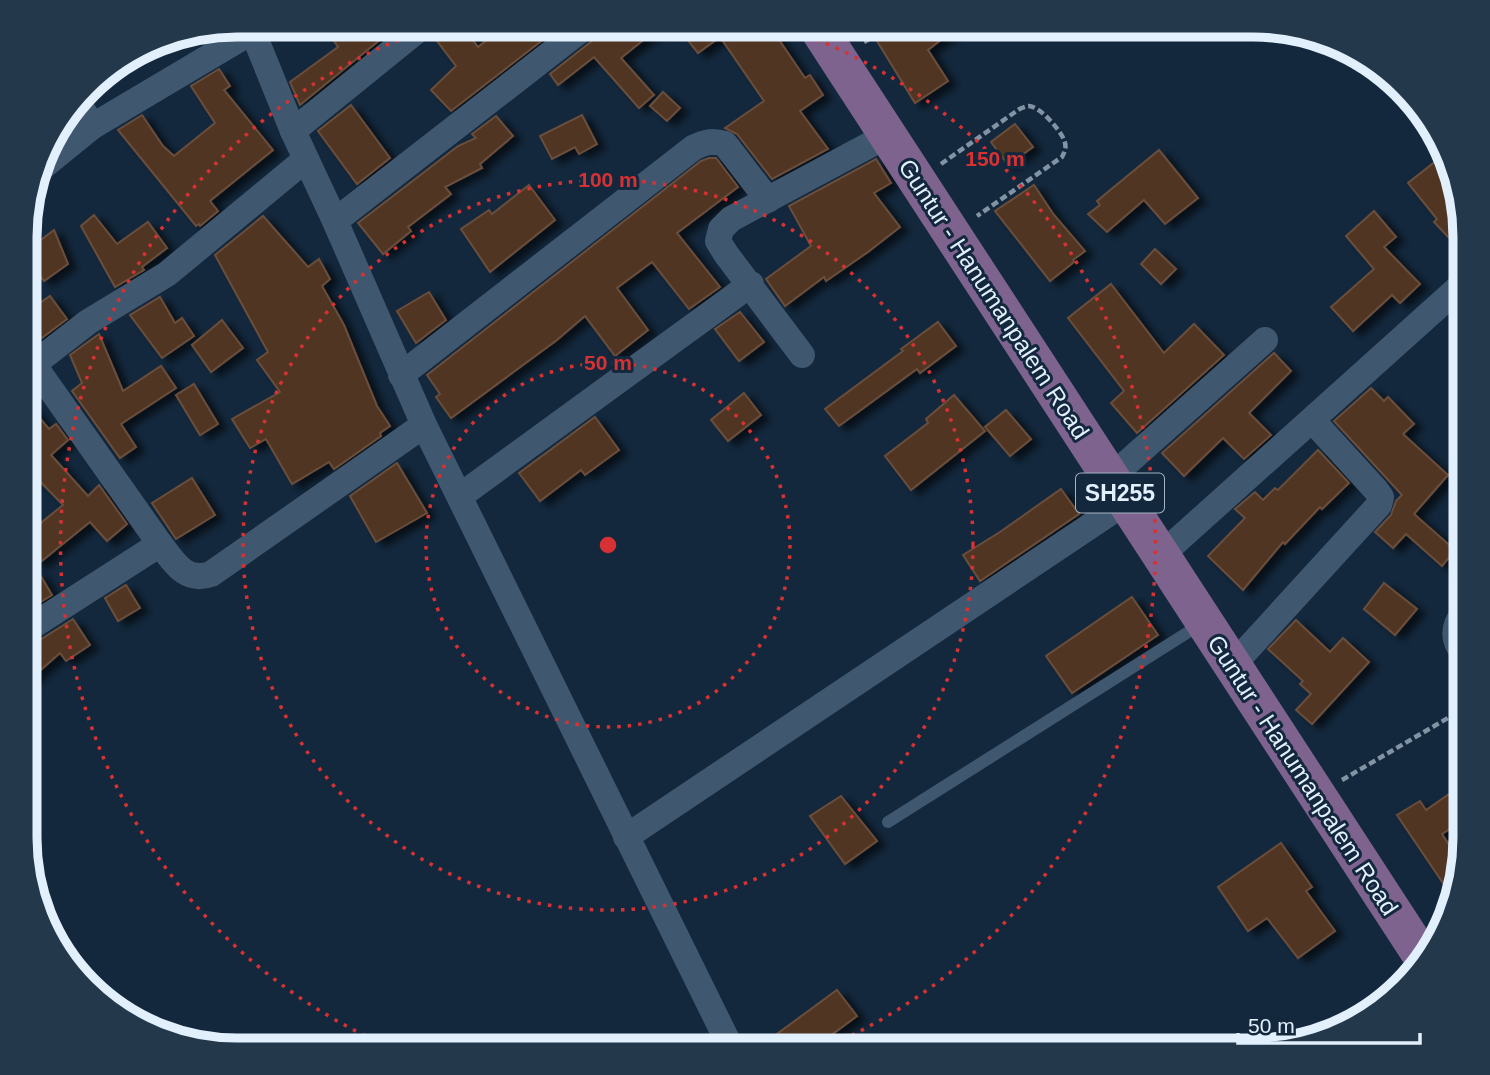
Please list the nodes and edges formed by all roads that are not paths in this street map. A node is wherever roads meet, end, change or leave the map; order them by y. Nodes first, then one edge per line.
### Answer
1 (237, 37) edge
2 (256, 37) edge
3 (408, 37) edge
4 (572, 37) edge
5 (824, 37) edge
6 (82, 110) edge
7 (93, 126) junction
8 (293, 131) junction
9 (888, 135) junction
10 (53, 159) edge
11 (306, 159) junction
12 (768, 200) junction
13 (335, 221) junction
14 (751, 284) junction
15 (1453, 293) edge
16 (1265, 340) dead end
17 (802, 355) dead end
18 (37, 357) edge
19 (37, 374) edge
20 (401, 375) junction
21 (1312, 420) junction
22 (424, 425) junction
23 (1118, 490) junction
24 (460, 496) junction
25 (160, 544) junction
26 (1160, 556) junction
27 (1204, 622) junction
28 (37, 623) edge
29 (1233, 666) junction
30 (888, 822) dead end
31 (626, 837) junction
32 (1418, 950) edge
33 (726, 1038) edge

1 - 7 street
2 - 8 street
3 - 8 street
4 - 13 street
5 - 9 main road, Guntur - Hanumanpalem Road / SH255
6 - 7 street
7 - 10 street
8 - 11 street
9 - 12 street
9 - 23 main road, Guntur - Hanumanpalem Road / SH255
11 - 13 street
11 - 18 street
12 - 14 street
12 - 20 street
13 - 20 street
14 - 17 street
14 - 24 street
15 - 21 street
16 - 23 street
19 - 25 street
20 - 22 street
21 - 26 street
21 - 29 street
22 - 24 street
22 - 25 street
23 - 26 main road, Guntur - Hanumanpalem Road / SH255
23 - 31 street
24 - 31 street
25 - 28 street
26 - 27 main road, Guntur - Hanumanpalem Road / SH255
27 - 29 main road, Guntur - Hanumanpalem Road / SH255
27 - 30 lane
29 - 32 main road, Guntur - Hanumanpalem Road / SH255
31 - 33 street

